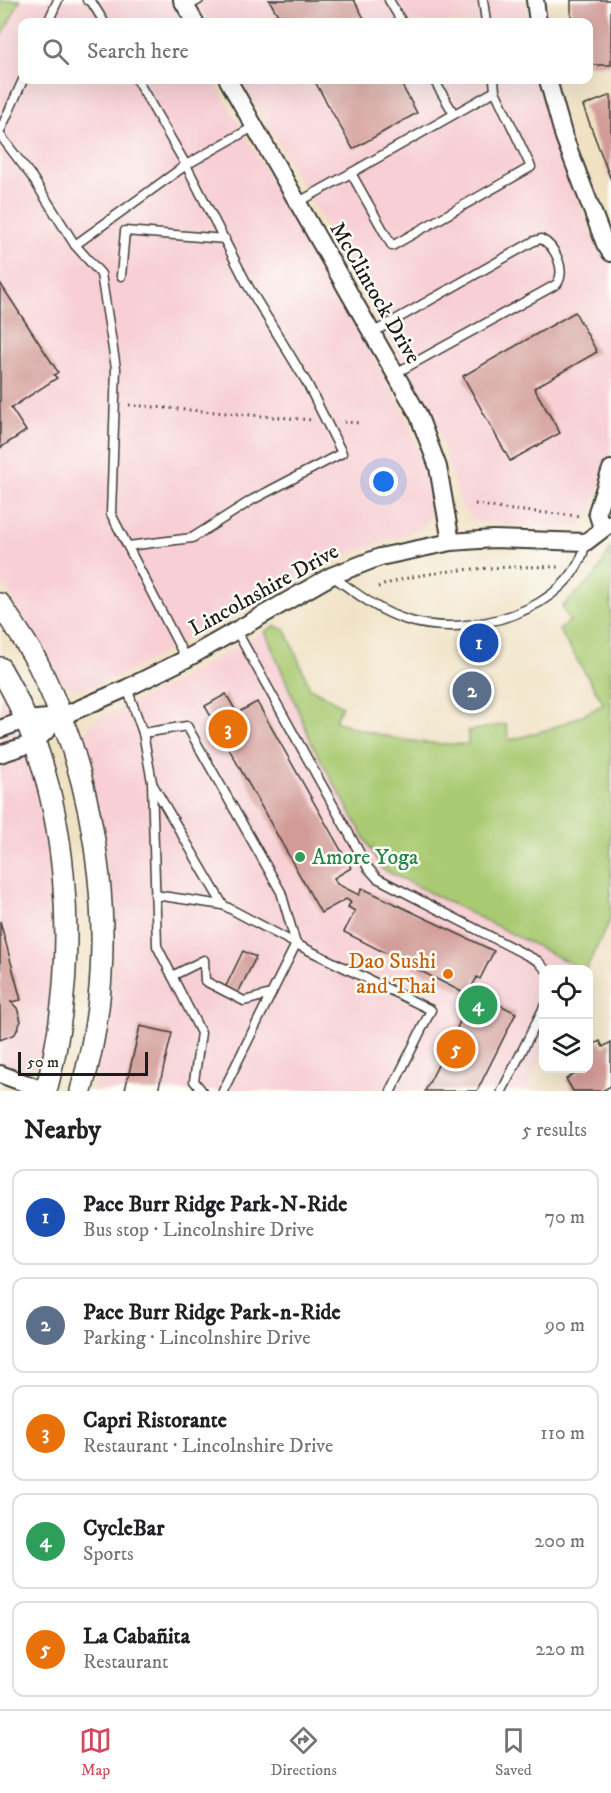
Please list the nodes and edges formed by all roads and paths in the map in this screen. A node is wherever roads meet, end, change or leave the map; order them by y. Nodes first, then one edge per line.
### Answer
1 (58, 0) edge
2 (87, 0) edge
3 (389, 0) edge
4 (483, 0) edge
5 (535, 0) edge
6 (189, 2) edge
7 (50, 18) edge
8 (102, 18) edge
9 (194, 18) edge
10 (400, 18) edge
11 (485, 18) edge
12 (537, 18) edge
13 (21, 84) edge
14 (139, 84) edge
15 (230, 84) edge
16 (436, 84) edge
17 (494, 84) edge
18 (549, 84) edge
19 (495, 91) junction
20 (454, 114) junction
21 (255, 126) junction
22 (0, 133) edge
23 (186, 165) junction
24 (351, 173) junction
25 (297, 203) junction
26 (225, 239) junction
27 (75, 245) junction
28 (611, 253) edge
29 (121, 276) dead end
30 (374, 332) junction
31 (396, 373) junction
32 (129, 405) dead end
33 (317, 421) dead end
34 (344, 422) dead end
35 (360, 423) dead end
36 (611, 469) edge
37 (476, 504) dead end
38 (607, 525) edge
39 (451, 542) junction
40 (586, 542) junction
41 (128, 546) junction
42 (559, 567) dead end
43 (331, 576) junction
44 (378, 587) dead end
45 (0, 604) edge
46 (236, 630) junction
47 (186, 659) junction
48 (0, 668) edge
49 (127, 688) junction
50 (60, 717) junction
51 (25, 720) junction
52 (0, 729) edge
53 (143, 733) junction
54 (34, 743) junction
55 (0, 754) edge
56 (152, 782) junction
57 (155, 895) junction
58 (223, 905) junction
59 (296, 944) junction
60 (542, 965) edge
61 (172, 976) junction
62 (271, 994) junction
63 (539, 1015) edge
64 (0, 1074) edge
65 (46, 1091) edge
66 (81, 1091) edge
67 (202, 1091) edge
68 (223, 1091) edge
69 (391, 1091) edge
70 (502, 1091) edge

1 - 7 lane
2 - 8 lane
3 - 10 lane
4 - 11 lane
5 - 12 street
6 - 9 street
13 - 22 lane
14 - 23 lane
15 - 21 street, McClintock Drive
16 - 20 lane
17 - 19 lane
18 - 28 street
19 - 20 lane
19 - 24 lane
20 - 24 lane
21 - 23 lane
21 - 25 street, McClintock Drive
22 - 27 lane
23 - 26 lane
23 - 27 lane
24 - 25 lane
25 - 30 street, McClintock Drive
26 - 29 lane
26 - 41 lane
27 - 41 lane
30 - 31 street, McClintock Drive
30 - 31 lane
31 - 39 street, McClintock Drive
32 - 33 path
34 - 35 path
36 - 38 street
37 - 38 path
38 - 40 street
39 - 40 street, Lincolnshire Drive
39 - 43 street, Lincolnshire Drive
40 - 43 lane
41 - 47 lane
42 - 44 path
43 - 46 street, Lincolnshire Drive
45 - 50 street
46 - 47 street, Lincolnshire Drive
46 - 60 lane
47 - 49 street, Lincolnshire Drive
48 - 51 street
49 - 50 street, Lincolnshire Drive
49 - 53 lane
50 - 51 street, Lincolnshire Drive
50 - 54 street, Lincolnshire Drive
50 - 66 street
51 - 52 street, Lincolnshire Drive
51 - 54 street
53 - 56 lane
53 - 59 lane
54 - 55 street, Lincolnshire Drive
54 - 65 street
56 - 57 lane
56 - 58 lane
57 - 58 lane
57 - 61 lane
58 - 59 lane
59 - 62 lane
59 - 69 lane
61 - 62 lane
61 - 67 lane
62 - 68 lane
63 - 70 lane
64 - 65 street

